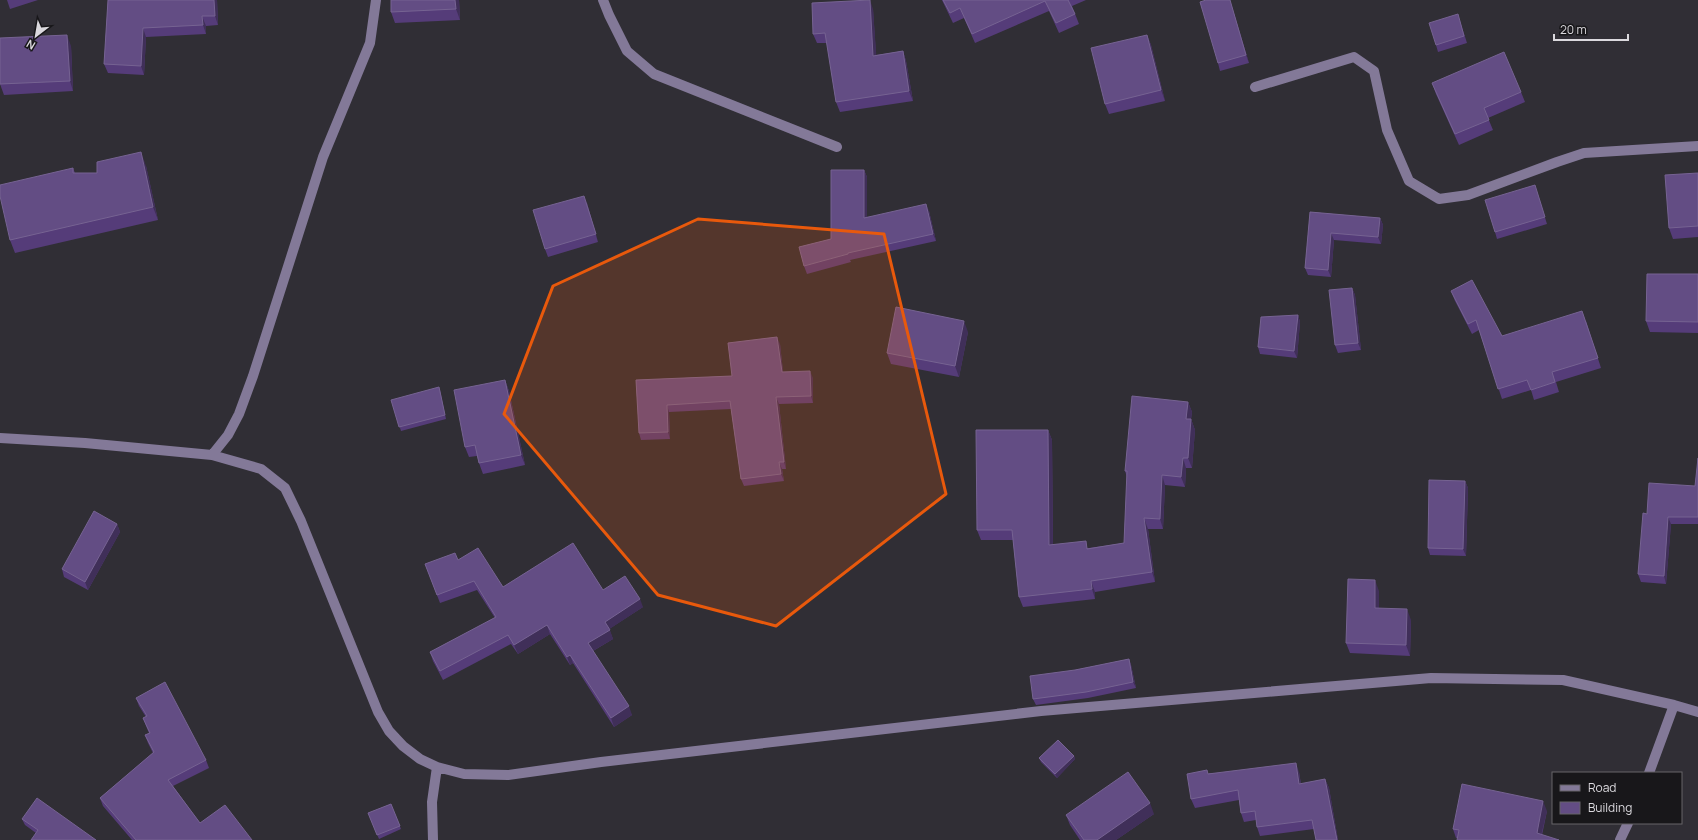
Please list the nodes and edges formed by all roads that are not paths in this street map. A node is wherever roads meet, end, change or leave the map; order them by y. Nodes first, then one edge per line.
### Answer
1 (376, 0) edge
2 (603, 0) edge
3 (1255, 87) dead end
4 (1698, 146) edge
5 (837, 147) dead end
6 (0, 438) edge
7 (212, 456) junction
8 (1674, 705) junction
9 (1698, 712) edge
10 (437, 767) junction
11 (1649, 772) edge
12 (1628, 824) edge
13 (433, 840) edge
14 (1620, 840) edge

1 - 7 street
2 - 5 street
3 - 4 street
6 - 7 street
7 - 10 street
8 - 9 street
8 - 10 street
8 - 11 street
10 - 13 street
12 - 14 street

